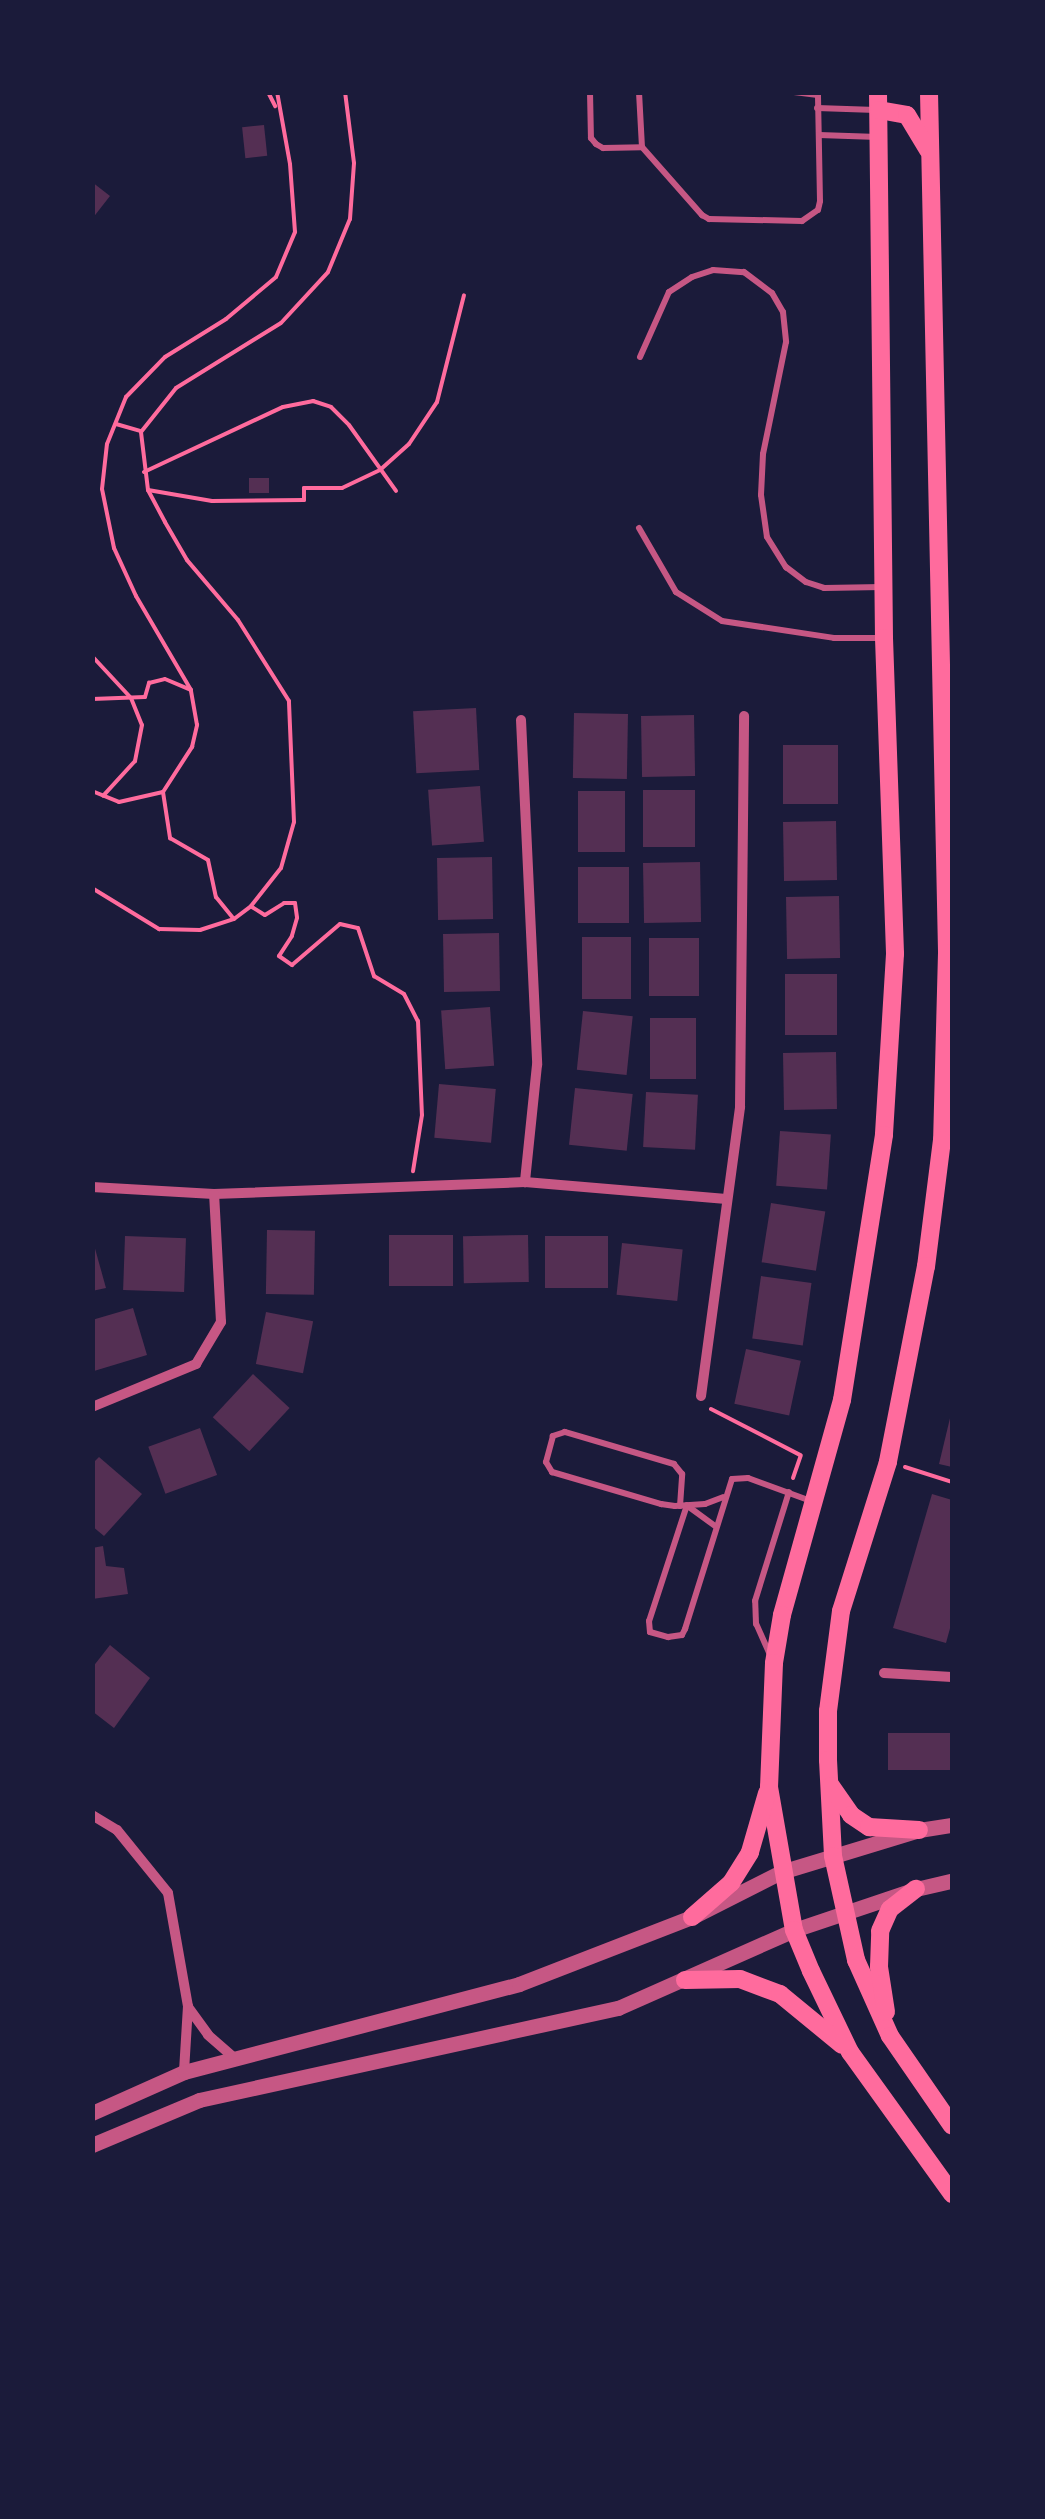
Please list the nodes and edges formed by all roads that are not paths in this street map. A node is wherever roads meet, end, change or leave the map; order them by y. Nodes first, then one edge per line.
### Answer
1 (590, 92) edge
2 (639, 92) edge
3 (794, 92) edge
4 (928, 92) edge
5 (818, 94) edge
6 (879, 101) edge
7 (817, 108) junction
8 (914, 123) junction
9 (819, 135) junction
10 (880, 138) junction
11 (642, 147) junction
12 (930, 156) junction
13 (640, 357) dead end
14 (639, 528) dead end
15 (884, 587) junction
16 (884, 638) junction
17 (744, 716) dead end
18 (521, 720) dead end
19 (525, 1182) junction
20 (92, 1187) edge
21 (214, 1194) junction
22 (726, 1200) junction
23 (701, 1396) road end
24 (92, 1407) edge
25 (789, 1492) junction
26 (725, 1496) junction
27 (814, 1502) junction
28 (683, 1505) junction
29 (716, 1526) junction
30 (774, 1663) junction
31 (884, 1672) dead end
32 (952, 1677) edge
33 (769, 1786) junction
34 (831, 1786) junction
35 (92, 1815) edge
36 (952, 1825) edge
37 (920, 1830) junction
38 (833, 1856) junction
39 (780, 1872) junction
40 (952, 1881) edge
41 (916, 1888) junction
42 (845, 1911) junction
43 (692, 1917) junction
44 (794, 1930) junction
45 (686, 1980) junction
46 (188, 2006) junction
47 (890, 2036) junction
48 (850, 2052) junction
49 (237, 2061) junction
50 (184, 2072) junction
51 (92, 2113) edge
52 (952, 2126) edge
53 (92, 2145) edge
54 (952, 2194) edge

1 - 11 lane
2 - 11 lane
3 - 5 lane
4 - 8 main road
4 - 12 main road
5 - 7 lane
6 - 7 lane
6 - 8 main road
6 - 10 main road
7 - 9 lane
8 - 10 main road
8 - 12 main road
9 - 10 lane
9 - 11 lane
10 - 15 main road
12 - 34 main road
13 - 15 lane
14 - 16 lane
15 - 16 main road
16 - 27 main road
17 - 22 street
18 - 19 street
19 - 21 street
19 - 22 street
20 - 21 street
21 - 24 street
22 - 23 street
25 - 26 lane
25 - 27 lane
25 - 30 lane
26 - 28 lane
26 - 29 lane
27 - 30 main road
28 - 28 lane
28 - 29 lane
28 - 29 lane
30 - 33 main road
31 - 32 street
33 - 39 main road
33 - 43 main road
34 - 37 main road
34 - 38 main road
35 - 46 street
36 - 37 street
37 - 38 street
38 - 39 street
38 - 42 main road
39 - 43 street
39 - 44 main road
40 - 41 street
41 - 42 street
41 - 47 main road
42 - 44 street
42 - 47 main road
43 - 49 street
44 - 45 street
44 - 48 main road
45 - 48 main road
45 - 53 street
46 - 49 street
46 - 50 street
47 - 52 main road
48 - 54 main road
49 - 50 street
50 - 51 street

